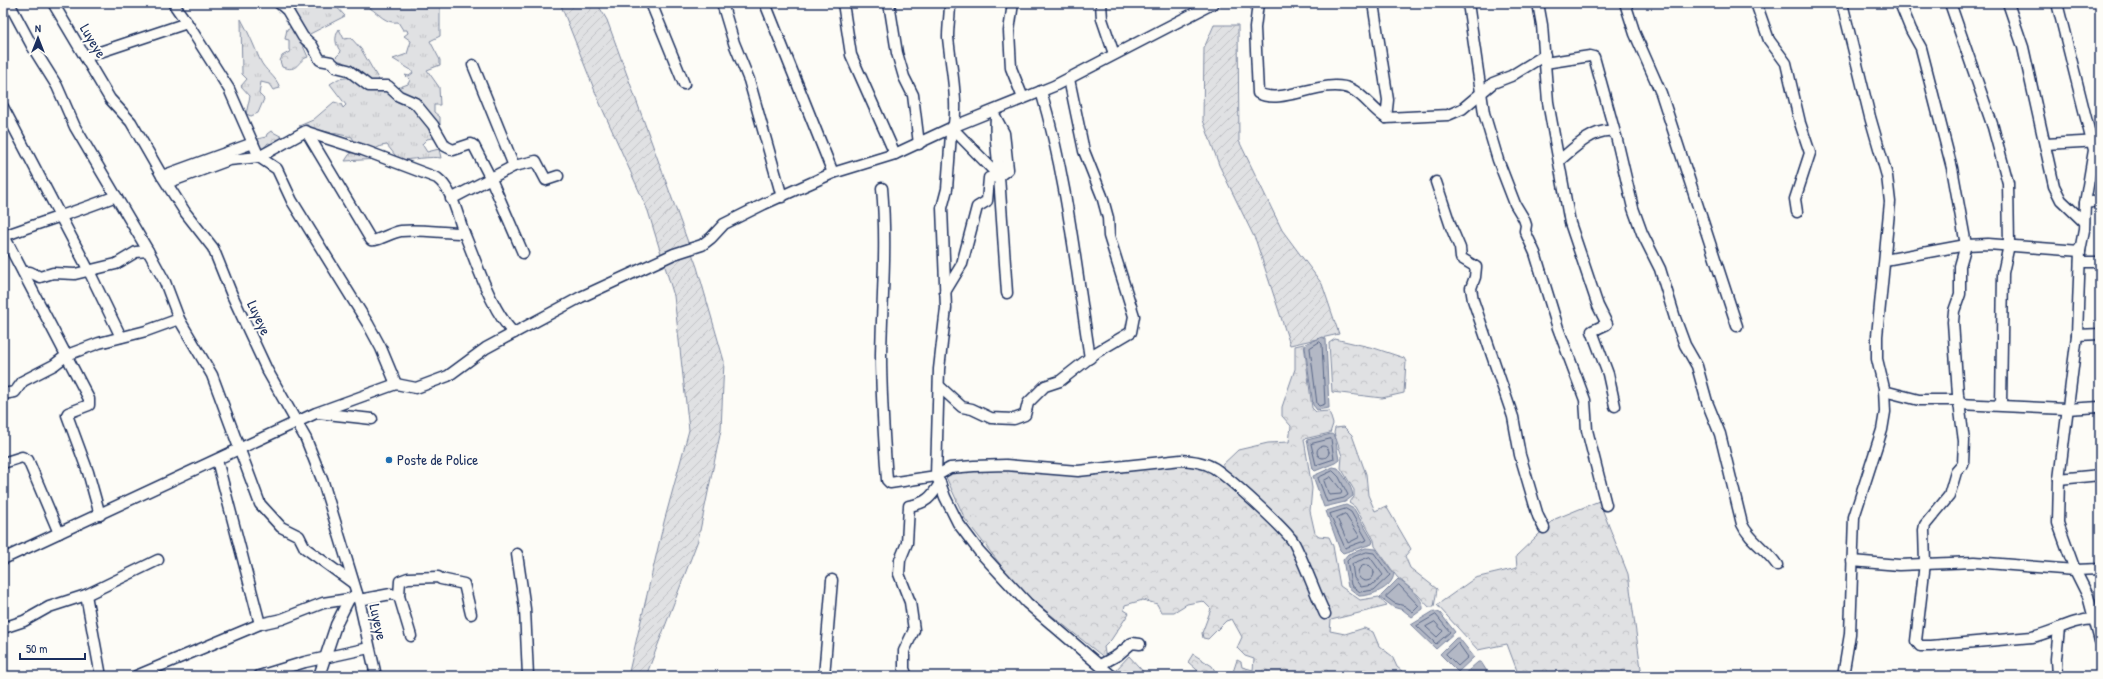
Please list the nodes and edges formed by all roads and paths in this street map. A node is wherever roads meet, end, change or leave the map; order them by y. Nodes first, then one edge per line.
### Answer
1 (9, 3) edge
2 (53, 3) edge
3 (173, 3) edge
4 (279, 3) edge
5 (651, 3) edge
6 (722, 3) edge
7 (765, 3) edge
8 (844, 3) edge
9 (890, 3) edge
10 (950, 3) edge
11 (1013, 3) edge
12 (1101, 3) edge
13 (1258, 3) edge
14 (1374, 3) edge
15 (1468, 3) edge
16 (1538, 3) edge
17 (1625, 3) edge
18 (1756, 3) edge
19 (1842, 3) edge
20 (1900, 3) edge
21 (1950, 3) edge
22 (2008, 3) edge
23 (2057, 3) edge
24 (1210, 4) edge
25 (187, 23) junction
26 (1114, 54) junction
27 (85, 57) junction
28 (1545, 59) junction
29 (472, 65) dead end
30 (1069, 79) junction
31 (684, 84) dead end
32 (1041, 91) junction
33 (1480, 94) junction
34 (1023, 98) junction
35 (3, 107) edge
36 (997, 113) junction
37 (1386, 118) junction
38 (953, 130) junction
39 (306, 132) junction
40 (1615, 133) junction
41 (253, 143) junction
42 (919, 144) junction
43 (2045, 144) junction
44 (2097, 148) edge
45 (895, 154) junction
46 (258, 156) junction
47 (1560, 160) junction
48 (514, 166) junction
49 (833, 173) junction
50 (558, 176) dead end
51 (999, 176) junction
52 (491, 179) junction
53 (164, 180) junction
54 (1436, 182) dead end
55 (882, 188) dead end
56 (116, 196) junction
57 (782, 197) junction
58 (451, 199) junction
59 (2100, 201) edge
60 (2085, 203) junction
61 (1797, 212) dead end
62 (60, 215) junction
63 (2084, 222) junction
64 (464, 232) junction
65 (3, 235) edge
66 (1966, 245) junction
67 (2009, 245) junction
68 (148, 251) junction
69 (2080, 251) junction
70 (523, 253) dead end
71 (1885, 260) junction
72 (2080, 262) junction
73 (2100, 262) edge
74 (88, 269) junction
75 (23, 272) junction
76 (945, 292) junction
77 (1007, 293) dead end
78 (179, 319) junction
79 (1737, 326) dead end
80 (514, 333) junction
81 (2100, 334) edge
82 (2076, 335) junction
83 (121, 337) junction
84 (67, 355) junction
85 (1090, 358) junction
86 (396, 384) junction
87 (939, 386) junction
88 (1884, 391) junction
89 (3, 394) edge
90 (1959, 402) junction
91 (2001, 405) junction
92 (1615, 406) dead end
93 (2100, 407) edge
94 (2066, 409) junction
95 (316, 413) junction
96 (372, 419) dead end
97 (297, 422) junction
98 (238, 450) junction
99 (217, 460) junction
100 (3, 463) edge
101 (2100, 475) edge
102 (2059, 479) junction
103 (938, 480) junction
104 (1606, 505) dead end
105 (100, 514) junction
106 (1544, 528) dead end
107 (59, 533) junction
108 (517, 554) dead end
109 (3, 559) edge
110 (158, 560) dead end
111 (1852, 561) junction
112 (1925, 563) junction
113 (1777, 565) dead end
114 (2100, 569) edge
115 (2075, 570) junction
116 (832, 580) dead end
117 (353, 583) junction
118 (86, 595) junction
119 (399, 596) junction
120 (355, 598) junction
121 (471, 614) dead end
122 (1325, 614) dead end
123 (2094, 619) junction
124 (260, 624) junction
125 (3, 628) edge
126 (2059, 628) junction
127 (411, 636) dead end
128 (2100, 641) edge
129 (1140, 644) dead end
130 (369, 648) junction
131 (325, 659) junction
132 (1100, 665) junction
133 (99, 676) edge
134 (136, 676) edge
135 (259, 676) edge
136 (319, 676) edge
137 (376, 676) edge
138 (528, 676) edge
139 (824, 676) edge
140 (908, 676) edge
141 (1112, 676) edge
142 (1843, 676) edge
143 (2057, 676) edge

1 - 56 street
2 - 27 street, Luyeye
3 - 25 street
4 - 52 street
5 - 31 street
6 - 57 street
7 - 49 street
8 - 45 street
9 - 42 street
10 - 38 street
11 - 34 street
12 - 26 street
13 - 37 street
14 - 37 street
15 - 33 street
16 - 28 street
17 - 79 street
18 - 61 street
19 - 71 street
20 - 66 street
21 - 67 street
22 - 43 street
23 - 44 street
24 - 26 street
25 - 27 street
25 - 41 street
26 - 30 street
27 - 53 street, Luyeye
28 - 33 street
28 - 40 street
28 - 47 street
29 - 48 street
30 - 32 street
30 - 85 street
32 - 34 street
32 - 85 street
33 - 37 street
33 - 104 street
34 - 36 street
35 - 62 street
36 - 38 street
36 - 51 street
38 - 42 street
38 - 51 street
38 - 76 street
39 - 46 street
39 - 58 street
39 - 64 street
40 - 47 street
40 - 113 street
41 - 46 street
41 - 53 street
42 - 45 street
43 - 44 street
43 - 63 street
44 - 60 street
45 - 49 street
46 - 53 street
46 - 86 street
47 - 92 street
48 - 50 street
48 - 52 street
49 - 57 street
51 - 76 street
51 - 77 street
52 - 58 street
52 - 70 street
53 - 97 street, Luyeye
54 - 106 street
55 - 103 street
56 - 62 street
56 - 68 street
57 - 80 street
58 - 64 street
59 - 60 street
60 - 63 street
62 - 65 street
62 - 74 street
63 - 69 street
64 - 80 street
65 - 75 street
66 - 67 street
66 - 71 street
66 - 90 street
67 - 69 street
67 - 91 street
68 - 74 street
68 - 78 street
69 - 72 street
71 - 88 street
72 - 73 street
72 - 82 street
74 - 75 street
74 - 83 street
75 - 84 street
76 - 87 street
78 - 83 street
78 - 98 street
80 - 86 street
81 - 82 street
82 - 94 street
83 - 84 street
84 - 89 street
84 - 105 street
85 - 87 street
86 - 95 street
87 - 103 street
88 - 90 street
88 - 111 street
90 - 91 street
90 - 112 street
91 - 94 street
93 - 94 street
94 - 102 street
95 - 96 street
95 - 97 street
97 - 98 street
97 - 117 street, Luyeye
98 - 99 street
98 - 117 street
99 - 105 street
99 - 124 street
100 - 107 street
101 - 102 street
102 - 115 street
103 - 122 street
103 - 132 street
103 - 140 street
105 - 107 street
107 - 109 street
108 - 138 street
110 - 118 street
111 - 112 street
111 - 142 street
112 - 115 street
112 - 126 street
114 - 115 street
115 - 123 street
116 - 139 street
117 - 120 street, Luyeye
118 - 125 street
118 - 133 street
119 - 120 street
119 - 121 street
119 - 127 street
120 - 124 street
120 - 130 street, Luyeye
120 - 131 street
123 - 126 street
123 - 128 street
124 - 134 street
126 - 143 street
129 - 132 street
130 - 131 street
130 - 137 street, Luyeye
131 - 135 street
131 - 136 street
132 - 141 street

